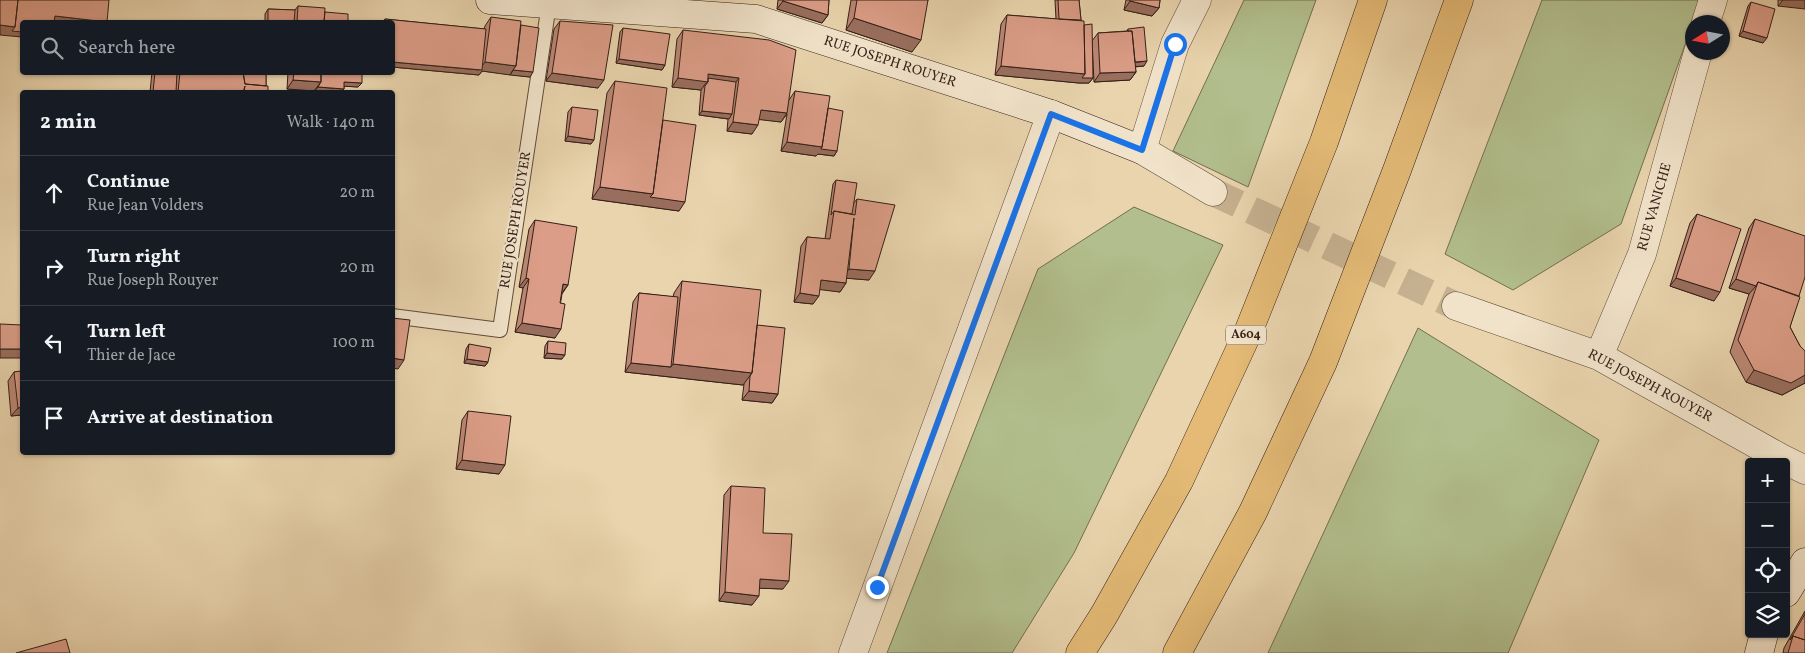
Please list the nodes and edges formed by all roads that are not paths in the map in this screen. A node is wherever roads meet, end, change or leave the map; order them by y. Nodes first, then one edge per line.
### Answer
1 (490, 0) edge
2 (1196, 0) edge
3 (1373, 0) edge
4 (1459, 0) edge
5 (1713, 0) edge
6 (549, 4) junction
7 (1708, 15) edge
8 (1696, 60) edge
9 (1051, 114) junction
10 (1142, 150) junction
11 (1213, 192) tunnel mouth
12 (1456, 306) tunnel mouth
13 (395, 316) edge
14 (1599, 356) junction
15 (1793, 464) edge
16 (1805, 562) edge
17 (1790, 586) edge
18 (1763, 638) edge
19 (853, 653) edge
20 (1080, 653) edge
21 (1177, 653) edge
22 (1758, 653) edge

1 - 6 street, RUE JOSEPH ROUYER
2 - 10 street
3 - 20 highway, A604
4 - 21 highway
5 - 7 street
6 - 9 street, RUE JOSEPH ROUYER
6 - 13 lane, RUE JOSEPH ROUYER
8 - 14 street, RUE VANICHE
9 - 10 street, RUE JOSEPH ROUYER
9 - 19 street
10 - 11 street, RUE JOSEPH ROUYER
12 - 14 street, RUE JOSEPH ROUYER
14 - 15 street, RUE JOSEPH ROUYER
16 - 17 street
18 - 22 street

